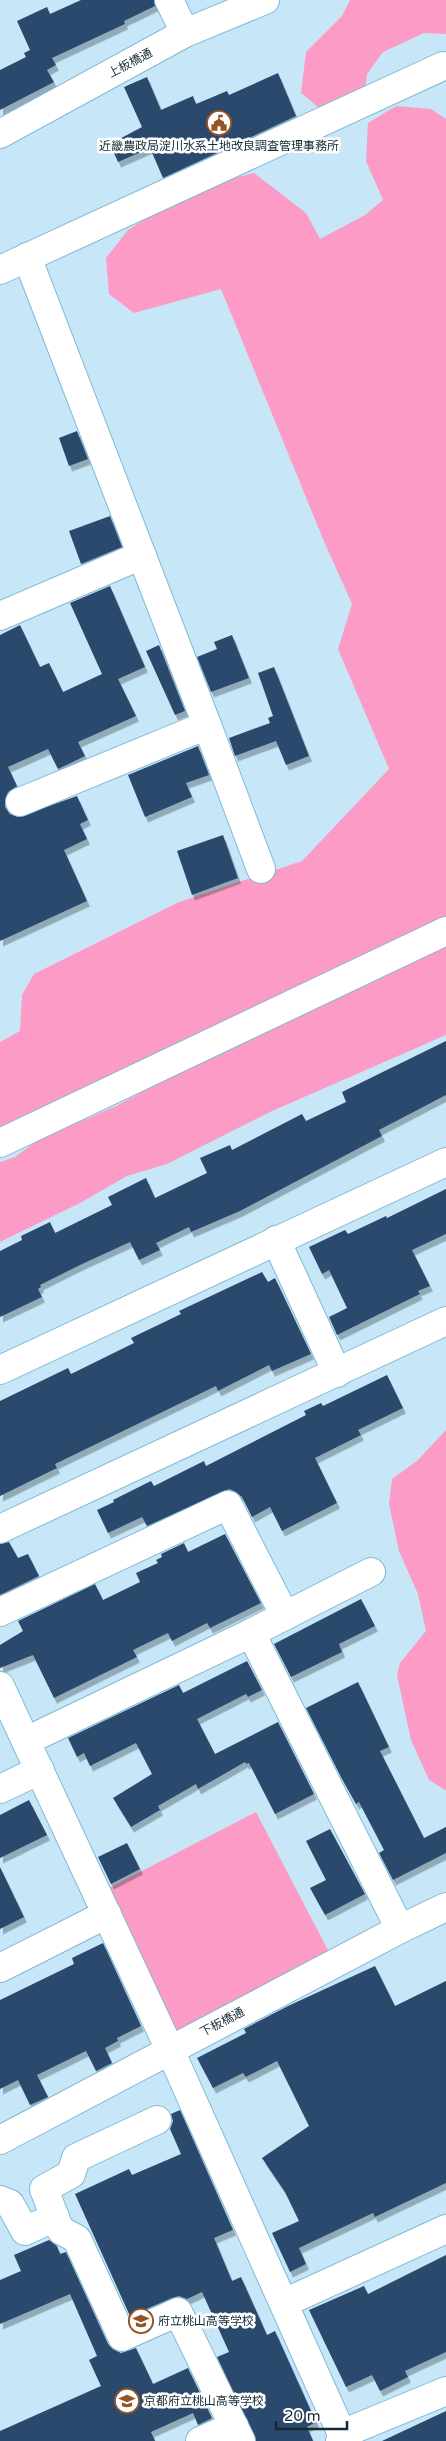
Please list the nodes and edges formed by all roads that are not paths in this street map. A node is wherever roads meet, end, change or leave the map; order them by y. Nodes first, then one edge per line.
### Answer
1 (169, 0) edge
2 (265, 0) edge
3 (185, 34) junction
4 (443, 66) dead end
5 (0, 134) edge
6 (27, 257) junction
7 (0, 270) edge
8 (142, 555) junction
9 (0, 616) edge
10 (207, 725) junction
11 (20, 802) dead end
12 (261, 869) dead end
13 (446, 931) edge
14 (0, 1143) edge
15 (446, 1162) edge
16 (276, 1240) junction
17 (446, 1321) edge
18 (0, 1370) edge
19 (337, 1373) junction
20 (0, 1529) edge
21 (371, 1572) dead end
22 (0, 1612) edge
23 (285, 1616) junction
24 (251, 1633) junction
25 (0, 1686) edge
26 (26, 1741) junction
27 (40, 1770) junction
28 (0, 1789) edge
29 (446, 1907) edge
30 (107, 1914) junction
31 (400, 1929) junction
32 (0, 1968) edge
33 (170, 2050) junction
34 (157, 2120) dead end
35 (0, 2140) edge
36 (0, 2200) edge
37 (55, 2217) junction
38 (446, 2230) edge
39 (284, 2303) junction
40 (446, 2391) edge
41 (237, 2434) edge
42 (342, 2439) edge
43 (200, 2441) edge

1 - 3 street
2 - 3 street, 上板橋通
3 - 5 street, 上板橋通
4 - 6 street
6 - 7 street
6 - 8 street
8 - 9 street
8 - 10 street
10 - 11 street
10 - 12 street
13 - 14 street
15 - 16 street
16 - 18 street
16 - 19 street
17 - 19 street
19 - 20 street
21 - 23 street
22 - 23 street
23 - 24 street
24 - 26 street
24 - 31 street
25 - 26 street
26 - 27 street
27 - 28 street
27 - 30 street
29 - 31 street, 下板橋通
30 - 32 street
30 - 33 street
31 - 33 street, 下板橋通
33 - 35 street, 下板橋通
33 - 39 street
34 - 37 street
36 - 37 street
37 - 41 street
38 - 39 street
39 - 42 street
40 - 42 street
41 - 43 street

